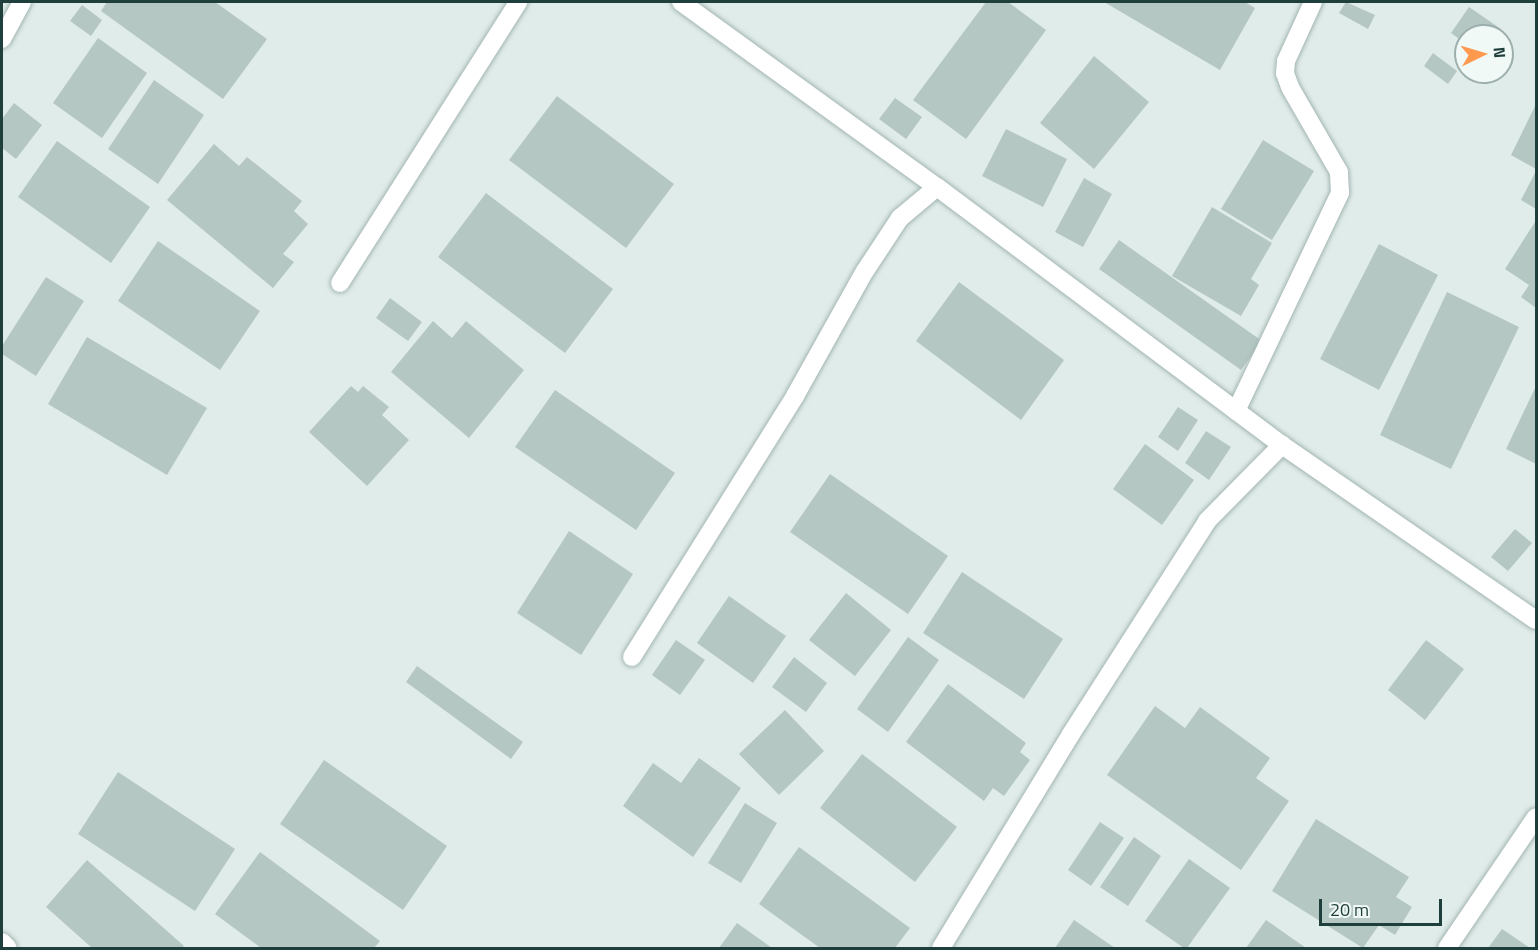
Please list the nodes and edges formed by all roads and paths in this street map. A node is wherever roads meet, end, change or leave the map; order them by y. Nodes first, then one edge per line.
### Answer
1 (22, 2) edge
2 (518, 2) edge
3 (681, 2) edge
4 (1313, 2) edge
5 (2, 39) edge
6 (937, 187) junction
7 (340, 283) dead end
8 (1236, 411) junction
9 (1282, 445) junction
10 (1536, 620) edge
11 (632, 657) dead end
12 (1536, 817) edge
13 (2, 942) edge
14 (8, 948) edge
15 (940, 948) edge
16 (1448, 948) edge

1 - 5 street
2 - 7 street
3 - 6 street
4 - 8 street
6 - 8 street
6 - 11 street
8 - 9 street
9 - 10 street
9 - 15 street
12 - 16 street
13 - 14 street

